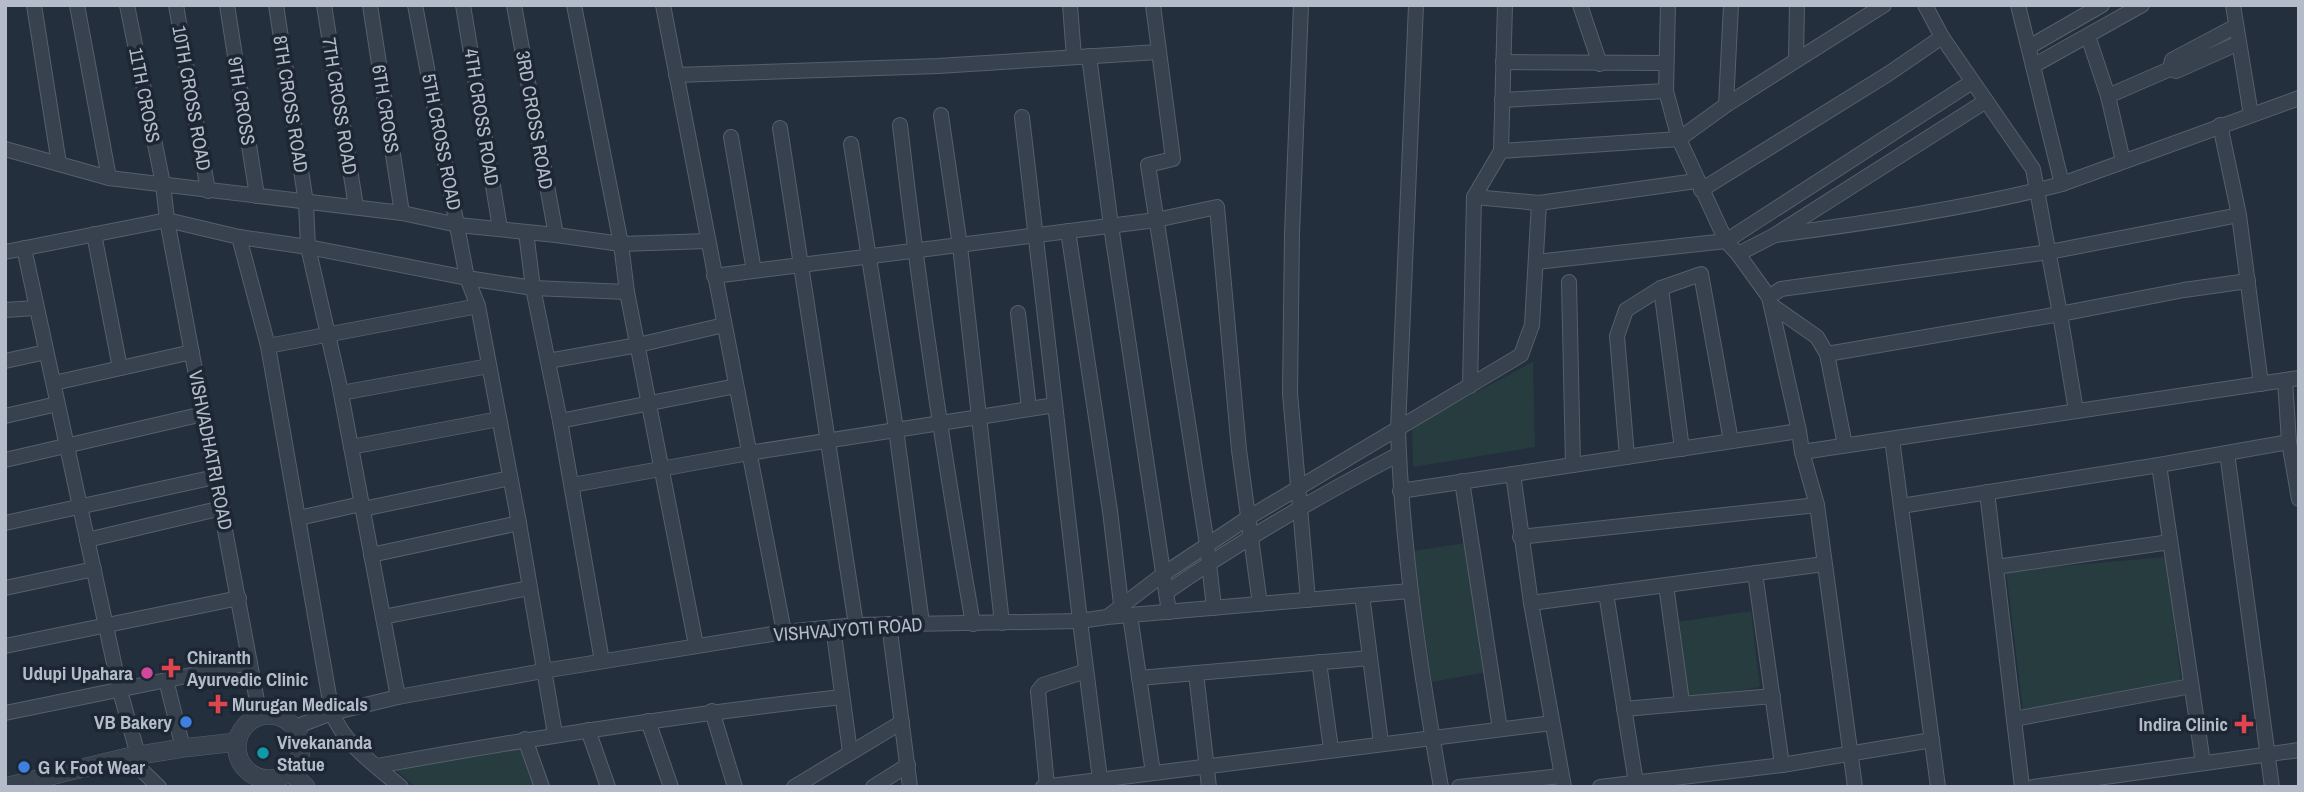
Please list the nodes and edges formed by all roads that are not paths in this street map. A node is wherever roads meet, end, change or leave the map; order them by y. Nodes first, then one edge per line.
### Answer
1 (33, 5) edge
2 (77, 5) edge
3 (127, 5) edge
4 (176, 5) edge
5 (227, 5) edge
6 (276, 5) edge
7 (324, 5) edge
8 (370, 5) edge
9 (415, 5) edge
10 (463, 5) edge
11 (514, 5) edge
12 (574, 5) edge
13 (663, 5) edge
14 (1070, 5) edge
15 (1153, 5) edge
16 (1301, 5) edge
17 (1416, 5) edge
18 (1505, 5) edge
19 (1580, 5) edge
20 (1668, 5) edge
21 (1731, 5) edge
22 (1797, 5) edge
23 (1861, 5) edge
24 (1884, 5) edge
25 (1925, 5) edge
26 (2018, 5) edge
27 (2102, 5) edge
28 (2142, 5) edge
29 (2233, 5) edge
30 (1860, 20) junction
31 (2236, 26) junction
32 (2088, 36) junction
33 (1942, 37) junction
34 (2239, 43) junction
35 (2029, 47) junction
36 (1158, 52) junction
37 (1082, 57) junction
38 (1796, 60) junction
39 (1503, 62) junction
40 (1666, 63) junction
41 (1600, 64) junction
42 (2033, 66) junction
43 (2170, 69) junction
44 (676, 75) junction
45 (1972, 82) junction
46 (1666, 91) junction
47 (2108, 96) junction
48 (2299, 98) edge
49 (1502, 100) junction
50 (1986, 101) junction
51 (1726, 105) junction
52 (2250, 114) junction
53 (941, 115) dead end
54 (1023, 117) dead end
55 (900, 125) dead end
56 (2220, 125) junction
57 (780, 128) dead end
58 (731, 136) dead end
59 (1679, 139) junction
60 (850, 144) dead end
61 (5, 148) edge
62 (1502, 151) junction
63 (2123, 161) junction
64 (59, 164) junction
65 (109, 178) junction
66 (163, 184) junction
67 (2062, 184) junction
68 (1698, 185) junction
69 (208, 191) junction
70 (2037, 191) junction
71 (257, 196) junction
72 (1474, 197) junction
73 (306, 203) junction
74 (1539, 203) junction
75 (356, 207) junction
76 (402, 213) junction
77 (2239, 215) junction
78 (167, 220) junction
79 (1156, 220) junction
80 (458, 225) junction
81 (1111, 226) junction
82 (500, 228) junction
83 (1068, 231) junction
84 (526, 232) junction
85 (94, 234) junction
86 (556, 235) junction
87 (1036, 236) junction
88 (1775, 236) junction
89 (239, 237) junction
90 (1726, 241) junction
91 (708, 242) junction
92 (621, 244) junction
93 (960, 246) junction
94 (308, 247) junction
95 (24, 248) junction
96 (914, 251) junction
97 (5, 252) edge
98 (2049, 252) junction
99 (1738, 254) junction
100 (868, 257) junction
101 (1536, 262) junction
102 (800, 266) junction
103 (754, 271) junction
104 (714, 276) junction
105 (467, 278) junction
106 (2248, 281) junction
107 (1569, 282) dead end
108 (533, 288) junction
109 (1661, 288) junction
110 (627, 292) junction
111 (1770, 301) junction
112 (478, 306) junction
113 (36, 308) junction
114 (5, 310) edge
115 (1018, 313) dead end
116 (2060, 314) junction
117 (724, 325) junction
118 (328, 334) junction
119 (638, 345) junction
120 (268, 346) junction
121 (46, 352) junction
122 (192, 352) junction
123 (1827, 354) junction
124 (5, 361) edge
125 (548, 361) junction
126 (489, 366) junction
127 (120, 369) junction
128 (2292, 379) edge
129 (54, 383) junction
130 (2260, 384) junction
131 (736, 386) junction
132 (1470, 386) junction
133 (341, 393) junction
134 (650, 403) junction
135 (57, 404) junction
136 (1055, 405) junction
137 (1030, 408) junction
138 (2076, 411) junction
139 (203, 414) junction
140 (5, 416) edge
141 (978, 416) junction
142 (499, 419) junction
143 (560, 421) junction
144 (938, 423) junction
145 (896, 429) junction
146 (1398, 429) junction
147 (1800, 431) junction
148 (1892, 439) junction
149 (826, 440) junction
150 (1731, 442) junction
151 (2289, 442) junction
152 (67, 445) junction
153 (1845, 445) junction
154 (351, 447) junction
155 (1682, 449) junction
156 (1802, 452) junction
157 (749, 453) junction
158 (2227, 453) junction
159 (1399, 454) junction
160 (1628, 457) junction
161 (5, 460) edge
162 (1573, 465) junction
163 (2159, 466) junction
164 (662, 468) junction
165 (1513, 474) junction
166 (215, 477) junction
167 (510, 478) junction
168 (1462, 481) junction
169 (572, 485) junction
170 (1298, 487) junction
171 (1400, 491) junction
172 (1987, 492) junction
173 (2299, 499) edge
174 (1817, 505) junction
175 (362, 506) junction
176 (1300, 506) junction
177 (1901, 506) junction
178 (79, 508) junction
179 (222, 508) junction
180 (299, 518) junction
181 (1248, 518) junction
182 (5, 523) edge
183 (519, 523) junction
184 (1251, 537) junction
185 (1520, 537) junction
186 (87, 540) junction
187 (2170, 542) junction
188 (1207, 545) junction
189 (371, 555) junction
190 (1209, 562) junction
191 (1824, 564) junction
192 (1996, 566) junction
193 (94, 569) junction
194 (1165, 573) junction
195 (1755, 573) junction
196 (1666, 585) junction
197 (5, 588) edge
198 (529, 588) junction
199 (1167, 592) junction
200 (1410, 592) junction
201 (1606, 593) junction
202 (1362, 595) junction
203 (239, 598) junction
204 (1308, 600) junction
205 (1531, 603) junction
206 (1259, 604) junction
207 (1214, 608) junction
208 (1126, 610) junction
209 (1169, 612) junction
210 (383, 617) junction
211 (1080, 621) junction
212 (922, 623) junction
213 (1002, 623) junction
214 (889, 624) junction
215 (973, 624) junction
216 (105, 625) junction
217 (856, 625) junction
218 (833, 627) junction
219 (784, 632) junction
220 (696, 645) junction
221 (5, 646) edge
222 (1370, 658) junction
223 (602, 661) junction
224 (1319, 662) junction
225 (250, 663) junction
226 (543, 671) junction
227 (1086, 671) junction
228 (1196, 673) junction
229 (1139, 678) junction
230 (166, 680) junction
231 (2191, 686) junction
232 (120, 691) junction
233 (1773, 696) junction
234 (398, 697) junction
235 (842, 697) junction
236 (1682, 702) junction
237 (1625, 709) junction
238 (712, 711) junction
239 (5, 713) edge
240 (332, 713) junction
241 (260, 717) junction
242 (2014, 719) junction
243 (648, 721) junction
244 (902, 722) junction
245 (1552, 723) junction
246 (295, 727) junction
247 (1500, 729) junction
248 (588, 730) junction
249 (555, 734) junction
250 (1432, 736) junction
251 (525, 739) junction
252 (1932, 740) junction
253 (237, 742) junction
254 (1381, 743) junction
255 (183, 748) junction
256 (1331, 749) junction
257 (2299, 750) edge
258 (850, 752) junction
259 (2266, 754) junction
260 (1850, 755) junction
261 (133, 756) junction
262 (2203, 763) junction
263 (908, 765) junction
264 (1206, 765) junction
265 (1782, 765) junction
266 (377, 766) junction
267 (1153, 772) junction
268 (1100, 779) junction
269 (296, 781) edge
270 (1563, 781) edge
271 (1636, 783) junction
272 (1510, 785) edge
273 (5, 787) edge
274 (159, 787) edge
275 (401, 787) edge
276 (542, 787) edge
277 (608, 787) edge
278 (671, 787) edge
279 (735, 787) edge
280 (794, 787) edge
281 (873, 787) edge
282 (910, 787) edge
283 (1045, 787) edge
284 (1209, 787) edge
285 (1441, 787) edge
286 (1459, 787) edge
287 (1600, 787) edge
288 (1855, 787) edge
289 (1938, 787) edge
290 (2022, 787) edge
291 (2033, 787) edge
292 (2272, 787) edge

1 - 64 street
2 - 65 street
3 - 66 street, 11TH CROSS
4 - 69 street, 10TH CROSS ROAD
5 - 71 street, 9TH CROSS
6 - 73 street, 8TH CROSS ROAD
7 - 75 street, 7TH CROSS ROAD
8 - 76 street, 6TH CROSS
9 - 80 street, 5TH CROSS ROAD
10 - 82 street, 4TH CROSS ROAD
11 - 86 street, 3RD CROSS ROAD
12 - 92 street
13 - 44 street
14 - 37 street
15 - 36 street
16 - 170 street
17 - 146 street
18 - 39 street
19 - 41 street
20 - 40 street
21 - 51 street
22 - 38 street
23 - 30 street
24 - 30 street
25 - 33 street
26 - 35 street
27 - 35 street
28 - 32 street
29 - 31 street
30 - 38 street
31 - 34 street
31 - 43 street
32 - 42 street
32 - 47 street
33 - 45 street
33 - 68 street
34 - 43 street
34 - 52 street
35 - 42 street
36 - 37 street
36 - 79 street
37 - 44 street
37 - 81 street
38 - 51 street
39 - 41 street
39 - 49 street
40 - 41 street
40 - 46 street
42 - 67 street
43 - 47 street
44 - 91 street
45 - 50 street
45 - 90 street
46 - 49 street
46 - 59 street
47 - 63 street
48 - 52 street
49 - 62 street
50 - 70 street
50 - 88 street
51 - 59 street
52 - 56 street
53 - 93 street
54 - 87 street
55 - 96 street
56 - 63 street
56 - 77 street
57 - 102 street
58 - 103 street
59 - 62 street
59 - 68 street
60 - 100 street
61 - 64 street
62 - 72 street
63 - 67 street
64 - 65 street
65 - 66 street
66 - 69 street
66 - 78 street, VISHVADHATRI ROAD
67 - 70 street
68 - 74 street
68 - 90 street
69 - 71 street
70 - 88 street
70 - 98 street
71 - 73 street
72 - 74 street
72 - 132 street
73 - 75 street
73 - 94 street, 8TH CROSS ROAD
74 - 101 street
75 - 76 street
76 - 80 street
77 - 98 street
77 - 106 street
78 - 85 street
78 - 89 street
78 - 122 street, VISHVADHATRI ROAD
79 - 81 street
79 - 181 street
79 - 188 street
80 - 82 street
80 - 105 street, 5TH CROSS ROAD
81 - 83 street
81 - 194 street
82 - 84 street
83 - 87 street
83 - 208 street
84 - 86 street
84 - 108 street
85 - 95 street
85 - 127 street
86 - 92 street
87 - 93 street
87 - 136 street
88 - 99 street
89 - 94 street
89 - 120 street
90 - 99 street
90 - 101 street
91 - 92 street
91 - 104 street
92 - 110 street
93 - 96 street
93 - 141 street
94 - 105 street
94 - 118 street, 8TH CROSS ROAD
95 - 97 street
95 - 113 street
96 - 100 street
96 - 144 street
98 - 111 street
98 - 116 street
99 - 111 street
100 - 102 street
100 - 145 street
101 - 132 street
102 - 103 street
102 - 149 street
103 - 104 street
104 - 117 street
105 - 108 street
105 - 112 street, 5TH CROSS ROAD
106 - 116 street
106 - 130 street
107 - 162 street
108 - 110 street
108 - 125 street
109 - 150 street
109 - 155 street
109 - 160 street
110 - 119 street
111 - 123 street
111 - 147 street
112 - 118 street
112 - 126 street, 5TH CROSS ROAD
113 - 114 street
113 - 121 street
115 - 137 street
116 - 123 street
116 - 138 street
117 - 119 street
117 - 131 street
118 - 120 street
118 - 133 street, 8TH CROSS ROAD
119 - 125 street
119 - 134 street
120 - 180 street
121 - 124 street
121 - 129 street
122 - 127 street
122 - 139 street, VISHVADHATRI ROAD
123 - 153 street
125 - 143 street
126 - 133 street
126 - 142 street, 5TH CROSS ROAD
127 - 129 street
128 - 130 street
128 - 151 street
129 - 135 street
130 - 138 street
131 - 134 street
131 - 157 street
132 - 146 street
133 - 154 street, 8TH CROSS ROAD
134 - 143 street
134 - 164 street
135 - 140 street
135 - 152 street
136 - 137 street
136 - 211 street
137 - 141 street
138 - 148 street
139 - 152 street
139 - 166 street, VISHVADHATRI ROAD
141 - 144 street
141 - 213 street
142 - 154 street
142 - 167 street, 5TH CROSS ROAD
143 - 169 street
144 - 145 street
144 - 215 street
145 - 149 street
145 - 212 street
146 - 159 street
146 - 170 street
147 - 150 street
147 - 156 street
148 - 153 street
148 - 177 street
149 - 157 street
149 - 217 street
150 - 155 street
151 - 158 street
151 - 173 street
152 - 161 street
152 - 178 street
153 - 156 street
154 - 175 street, 8TH CROSS ROAD
155 - 160 street
156 - 174 street
157 - 164 street
157 - 219 street
158 - 163 street
158 - 259 street
159 - 171 street
159 - 176 street
160 - 162 street
162 - 165 street
163 - 172 street
163 - 187 street
164 - 169 street
164 - 220 street
165 - 168 street
165 - 185 street
166 - 178 street
166 - 179 street, VISHVADHATRI ROAD
167 - 175 street
167 - 183 street, 5TH CROSS ROAD
168 - 171 street
168 - 247 street
169 - 223 street
170 - 176 street
170 - 181 street
171 - 200 street
172 - 177 street
172 - 192 street
174 - 185 street
174 - 191 street
175 - 180 street
175 - 189 street, 8TH CROSS ROAD
176 - 184 street
176 - 204 street
177 - 252 street
178 - 182 street
178 - 186 street
179 - 186 street
179 - 203 street, VISHVADHATRI ROAD
180 - 240 street
181 - 184 street
181 - 188 street
183 - 189 street
183 - 198 street, 5TH CROSS ROAD
184 - 190 street
184 - 206 street
185 - 205 street
186 - 193 street
187 - 192 street
187 - 231 street
188 - 190 street
188 - 194 street
189 - 210 street, 8TH CROSS ROAD
190 - 199 street
190 - 207 street
191 - 195 street
191 - 260 street
192 - 242 street
193 - 197 street
193 - 216 street
194 - 199 street
194 - 208 street
195 - 196 street
195 - 233 street
196 - 201 street
196 - 236 street
198 - 210 street
198 - 226 street, 5TH CROSS ROAD
199 - 209 street
200 - 202 street, VISHVAJYOTI ROAD
200 - 250 street
201 - 205 street
201 - 237 street
202 - 204 street, VISHVAJYOTI ROAD
202 - 222 street
203 - 216 street
203 - 225 street, VISHVADHATRI ROAD
204 - 206 street, VISHVAJYOTI ROAD
205 - 245 street
206 - 207 street, VISHVAJYOTI ROAD
207 - 209 street, VISHVAJYOTI ROAD
208 - 209 street, VISHVAJYOTI ROAD
208 - 211 street, VISHVAJYOTI ROAD
208 - 229 street
210 - 234 street, 8TH CROSS ROAD
211 - 213 street, VISHVAJYOTI ROAD
211 - 227 street
212 - 214 street, VISHVAJYOTI ROAD
212 - 215 street, VISHVAJYOTI ROAD
213 - 215 street, VISHVAJYOTI ROAD
214 - 217 street, VISHVAJYOTI ROAD
214 - 244 street
216 - 221 street
216 - 232 street
217 - 218 street, VISHVAJYOTI ROAD
218 - 219 street, VISHVAJYOTI ROAD
218 - 235 street
219 - 220 street, VISHVAJYOTI ROAD
220 - 223 street, VISHVAJYOTI ROAD
222 - 224 street
222 - 254 street
223 - 226 street, VISHVAJYOTI ROAD
224 - 228 street
224 - 256 street
225 - 230 street
225 - 241 street, VISHVADHATRI ROAD
226 - 234 street, VISHVAJYOTI ROAD
226 - 249 street, 5TH CROSS ROAD
227 - 268 street
227 - 283 street
228 - 229 street
228 - 264 street
229 - 267 street
230 - 232 street
230 - 255 street
231 - 242 street
231 - 262 street
232 - 239 street
232 - 261 street
233 - 236 street
233 - 265 street
234 - 240 street, VISHVAJYOTI ROAD
235 - 238 street
235 - 258 street
236 - 237 street
237 - 271 street
238 - 243 street
238 - 279 street
240 - 246 street, VISHVAJYOTI ROAD
240 - 266 street
241 - 246 street
241 - 253 street
242 - 290 street
243 - 248 street
243 - 278 street
244 - 258 street
244 - 263 street
245 - 247 street
245 - 270 street
246 - 269 street
247 - 250 street
248 - 249 street
248 - 277 street
249 - 251 street
250 - 254 street
250 - 285 street
251 - 266 street
251 - 276 street
252 - 260 street
252 - 289 street
253 - 255 street
253 - 269 street
254 - 256 street
255 - 261 street
256 - 264 street
257 - 259 street
258 - 280 street
259 - 262 street
259 - 292 street
260 - 265 street
260 - 288 street
261 - 273 street
261 - 274 street
262 - 291 street
263 - 281 street
263 - 282 street
264 - 267 street
264 - 284 street
265 - 271 street
266 - 275 street
267 - 268 street
268 - 283 street
270 - 272 street
271 - 287 street
272 - 286 street

